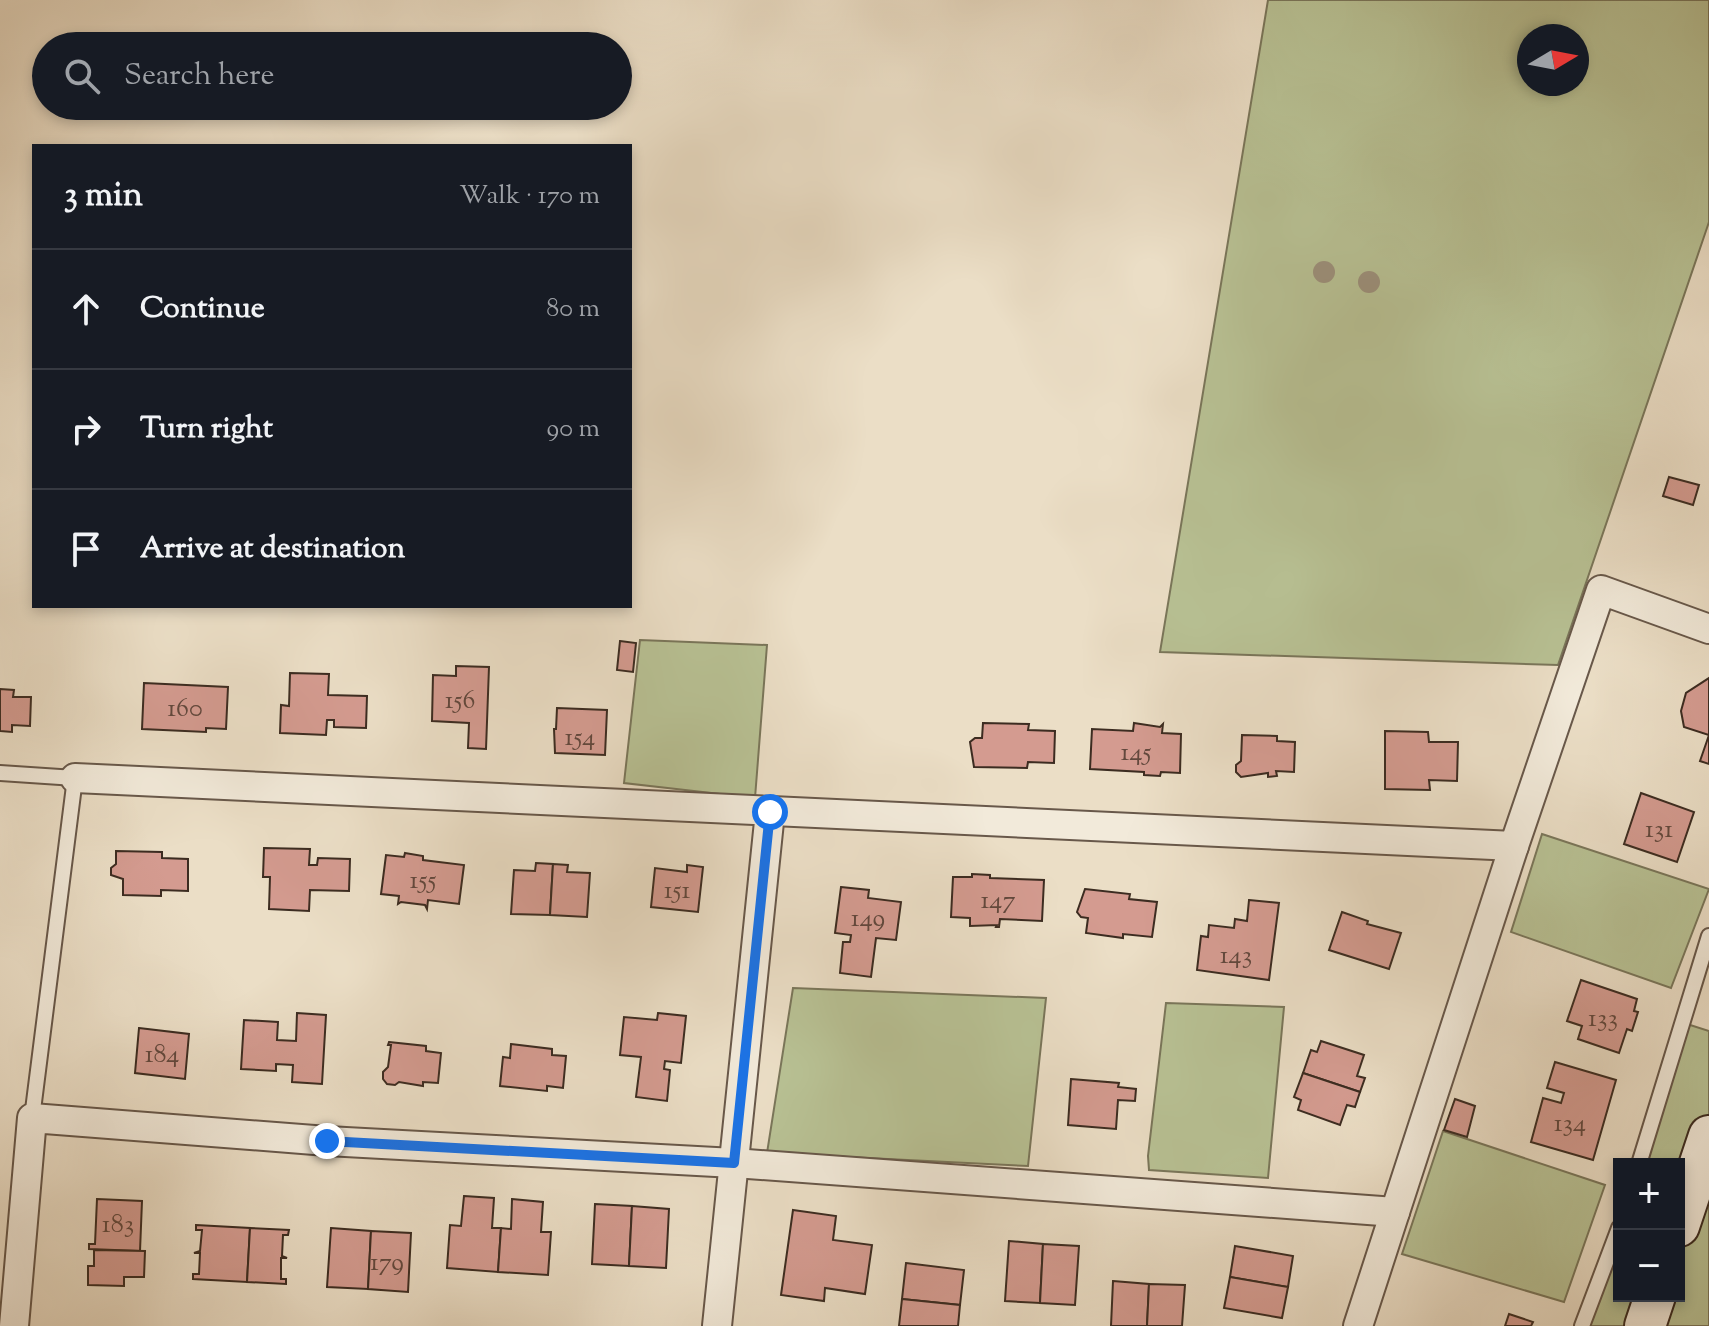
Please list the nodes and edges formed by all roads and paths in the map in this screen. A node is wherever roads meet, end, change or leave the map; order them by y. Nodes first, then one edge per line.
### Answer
1 (1709, 629) edge
2 (0, 773) edge
3 (75, 778) junction
4 (770, 812) junction
5 (1514, 846) junction
6 (1709, 936) edge
7 (32, 1118) junction
8 (1709, 1136) edge
9 (1641, 1158) edge
10 (734, 1163) junction
11 (1685, 1208) edge
12 (1395, 1212) junction
13 (1618, 1230) edge
14 (1653, 1302) edge
15 (14, 1326) edge
16 (717, 1326) edge
17 (1358, 1326) edge
18 (1582, 1326) edge
19 (1645, 1326) edge

1 - 5 street
2 - 3 lane
3 - 4 street
3 - 7 lane
4 - 5 street
4 - 10 street
5 - 12 street
6 - 9 lane
7 - 10 street
7 - 15 street
8 - 11 main road
10 - 12 street
10 - 16 street
12 - 17 street
13 - 18 lane
14 - 19 main road

